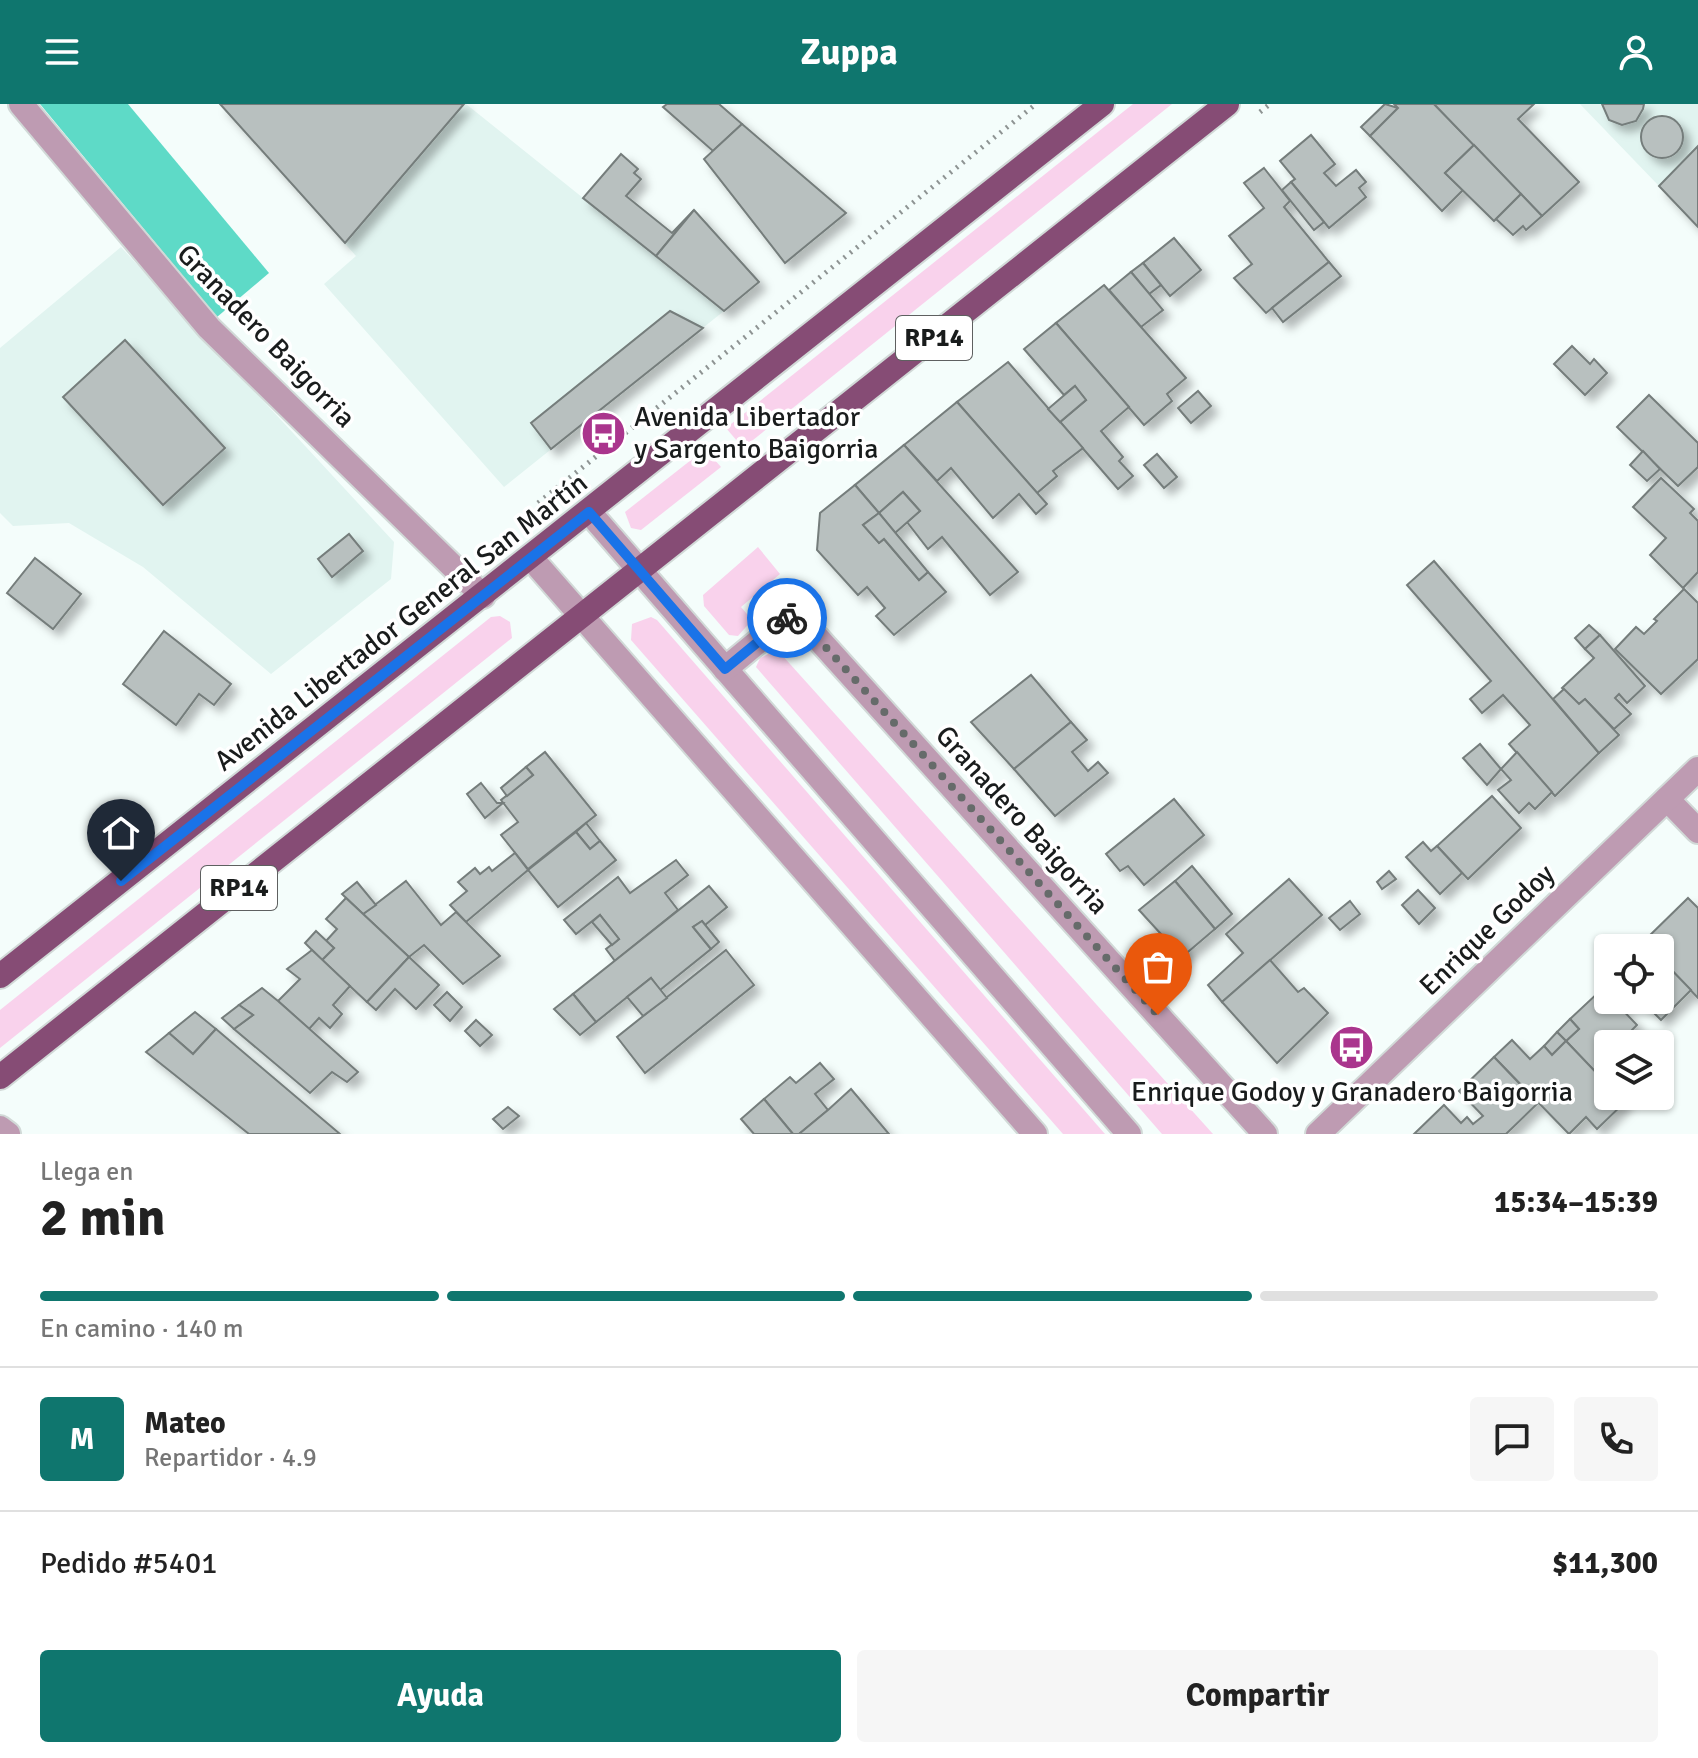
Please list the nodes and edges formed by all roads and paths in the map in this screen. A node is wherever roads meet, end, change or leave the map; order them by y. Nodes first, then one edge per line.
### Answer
1 (21, 104) edge
2 (1102, 104) edge
3 (1227, 104) edge
4 (589, 512) junction
5 (531, 558) junction
6 (641, 572) junction
7 (483, 596) junction
8 (583, 617) junction
9 (725, 669) junction
10 (1698, 769) edge
11 (1667, 799) junction
12 (1698, 831) edge
13 (0, 976) edge
14 (0, 1077) edge
15 (0, 1128) edge
16 (8, 1134) edge
17 (1035, 1134) edge
18 (1129, 1134) edge
19 (1265, 1134) edge
20 (1318, 1134) edge

1 - 7 street, Granadero Baigorria
2 - 4 main road, Avenida Libertador General San Martín / RP14
3 - 6 main road, RP14
4 - 5 main road, Avenida Libertador General San Martín / RP14
4 - 6 street
5 - 7 main road, Avenida Libertador General San Martín / RP14
5 - 8 street
6 - 8 main road, RP14
6 - 9 street
7 - 13 main road, Avenida Libertador General San Martín / RP14
8 - 14 main road, RP14
8 - 17 street
9 - 18 street
9 - 19 street, Granadero Baigorria
10 - 11 street, Enrique Godoy
11 - 12 street
11 - 20 street, Enrique Godoy
15 - 16 street

